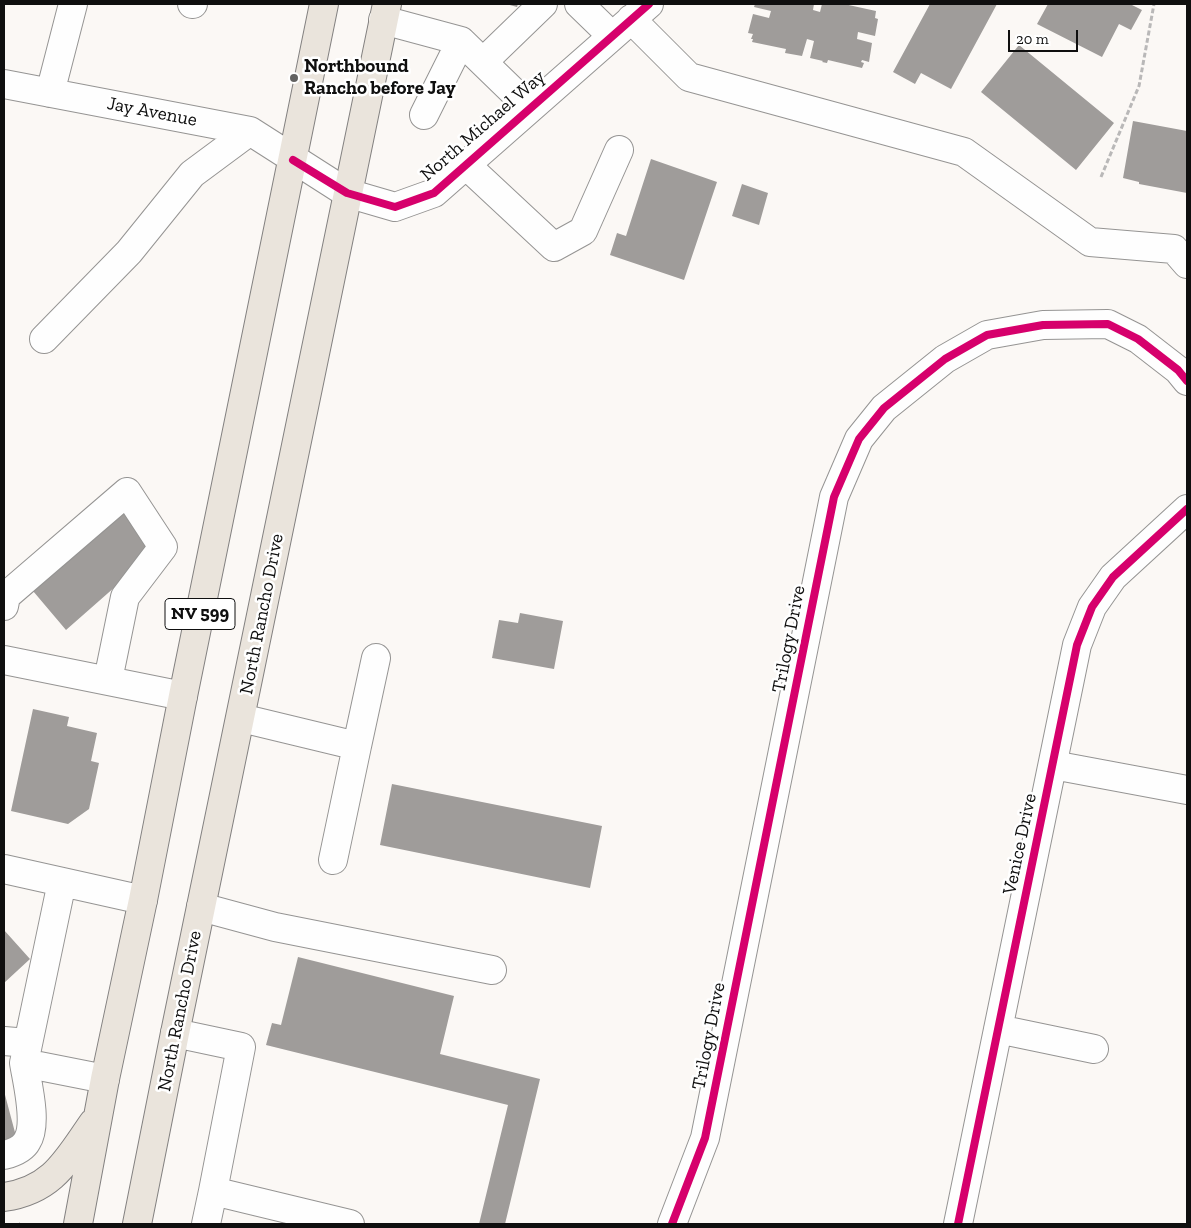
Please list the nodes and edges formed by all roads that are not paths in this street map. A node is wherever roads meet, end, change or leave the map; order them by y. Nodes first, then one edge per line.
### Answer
1 (73, 4) edge
2 (324, 4) edge
3 (543, 4) edge
4 (579, 4) edge
5 (385, 12) edge
6 (631, 20) edge
7 (462, 40) junction
8 (484, 62) junction
9 (4, 84) edge
10 (50, 93) junction
11 (530, 108) junction
12 (424, 115) dead end
13 (250, 131) junction
14 (619, 150) dead end
15 (294, 160) junction
16 (466, 165) junction
17 (347, 192) junction
18 (1187, 264) edge
19 (44, 339) dead end
20 (1187, 381) edge
21 (1187, 509) edge
22 (4, 606) edge
23 (376, 658) dead end
24 (4, 660) edge
25 (108, 680) junction
26 (183, 696) junction
27 (241, 718) junction
28 (357, 746) junction
29 (1053, 765) junction
30 (1187, 790) edge
31 (333, 860) dead end
32 (4, 869) edge
33 (62, 882) junction
34 (143, 900) junction
35 (201, 907) junction
36 (492, 970) dead end
37 (998, 1029) junction
38 (175, 1033) junction
39 (19, 1049) edge
40 (1094, 1049) dead end
41 (105, 1080) junction
42 (98, 1116) junction
43 (4, 1155) edge
44 (213, 1191) junction
45 (4, 1197) edge
46 (78, 1224) edge
47 (137, 1224) edge
48 (206, 1224) edge
49 (350, 1224) edge
50 (672, 1224) edge
51 (958, 1224) edge

1 - 10 street
2 - 15 main road, NV 599
3 - 8 street
4 - 6 street
5 - 7 street
5 - 17 main road, North Rancho Drive / NV 599
6 - 11 street, North Michael Way
6 - 18 street
7 - 8 street
7 - 12 street
8 - 11 street
9 - 10 street, Jay Avenue
10 - 13 street, Jay Avenue
11 - 16 street, North Michael Way
13 - 15 street, Jay Avenue
13 - 19 street
14 - 16 street
15 - 17 street, North Michael Way
15 - 26 main road, NV 599
16 - 17 street, North Michael Way
17 - 27 main road, North Rancho Drive / NV 599
20 - 50 street, Trilogy Drive
21 - 29 street, Venice Drive
22 - 25 street
23 - 28 street
24 - 25 street
25 - 26 street
26 - 34 main road, NV 599
27 - 28 street
27 - 35 main road, North Rancho Drive / NV 599
28 - 31 street
29 - 30 street
29 - 37 street, Venice Drive
32 - 33 street
33 - 34 street
33 - 39 street
34 - 41 main road, NV 599
35 - 36 street
35 - 38 main road, North Rancho Drive / NV 599
37 - 40 street
37 - 51 street, Venice Drive
38 - 44 street
38 - 47 main road, North Rancho Drive / NV 599
39 - 41 street
39 - 43 street
41 - 42 main road, NV 599
42 - 45 main road
42 - 46 main road, NV 599
44 - 48 street
44 - 49 street

